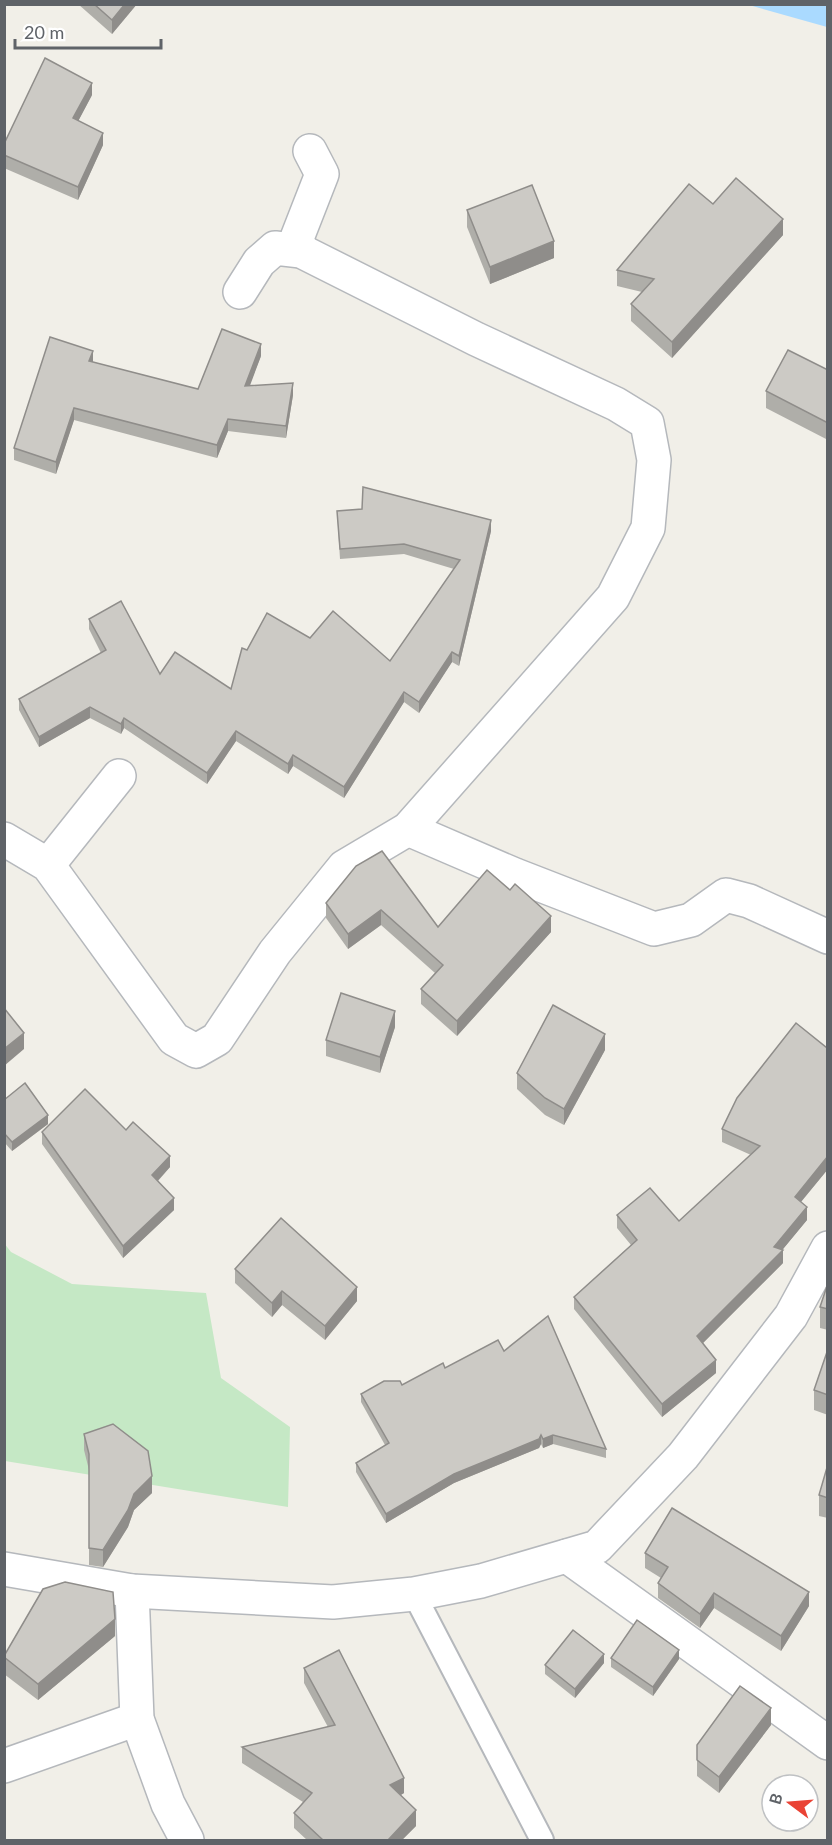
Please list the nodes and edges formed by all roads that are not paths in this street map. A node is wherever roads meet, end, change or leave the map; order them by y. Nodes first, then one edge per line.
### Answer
1 (310, 152) dead end
2 (301, 251) junction
3 (240, 292) dead end
4 (119, 776) dead end
5 (408, 829) junction
6 (4, 839) edge
7 (48, 865) junction
8 (828, 937) edge
9 (828, 1248) edge
10 (567, 1556) junction
11 (4, 1569) edge
12 (132, 1591) junction
13 (414, 1594) junction
14 (137, 1719) junction
15 (828, 1743) edge
16 (4, 1766) edge
17 (187, 1840) edge
18 (542, 1840) edge

1 - 2 street
2 - 3 street
2 - 5 street
4 - 7 street
5 - 7 street
5 - 8 street
6 - 7 street
9 - 10 street
10 - 13 street
10 - 15 street
11 - 12 street
12 - 13 street
12 - 14 street
13 - 18 lane
14 - 16 street
14 - 17 street

